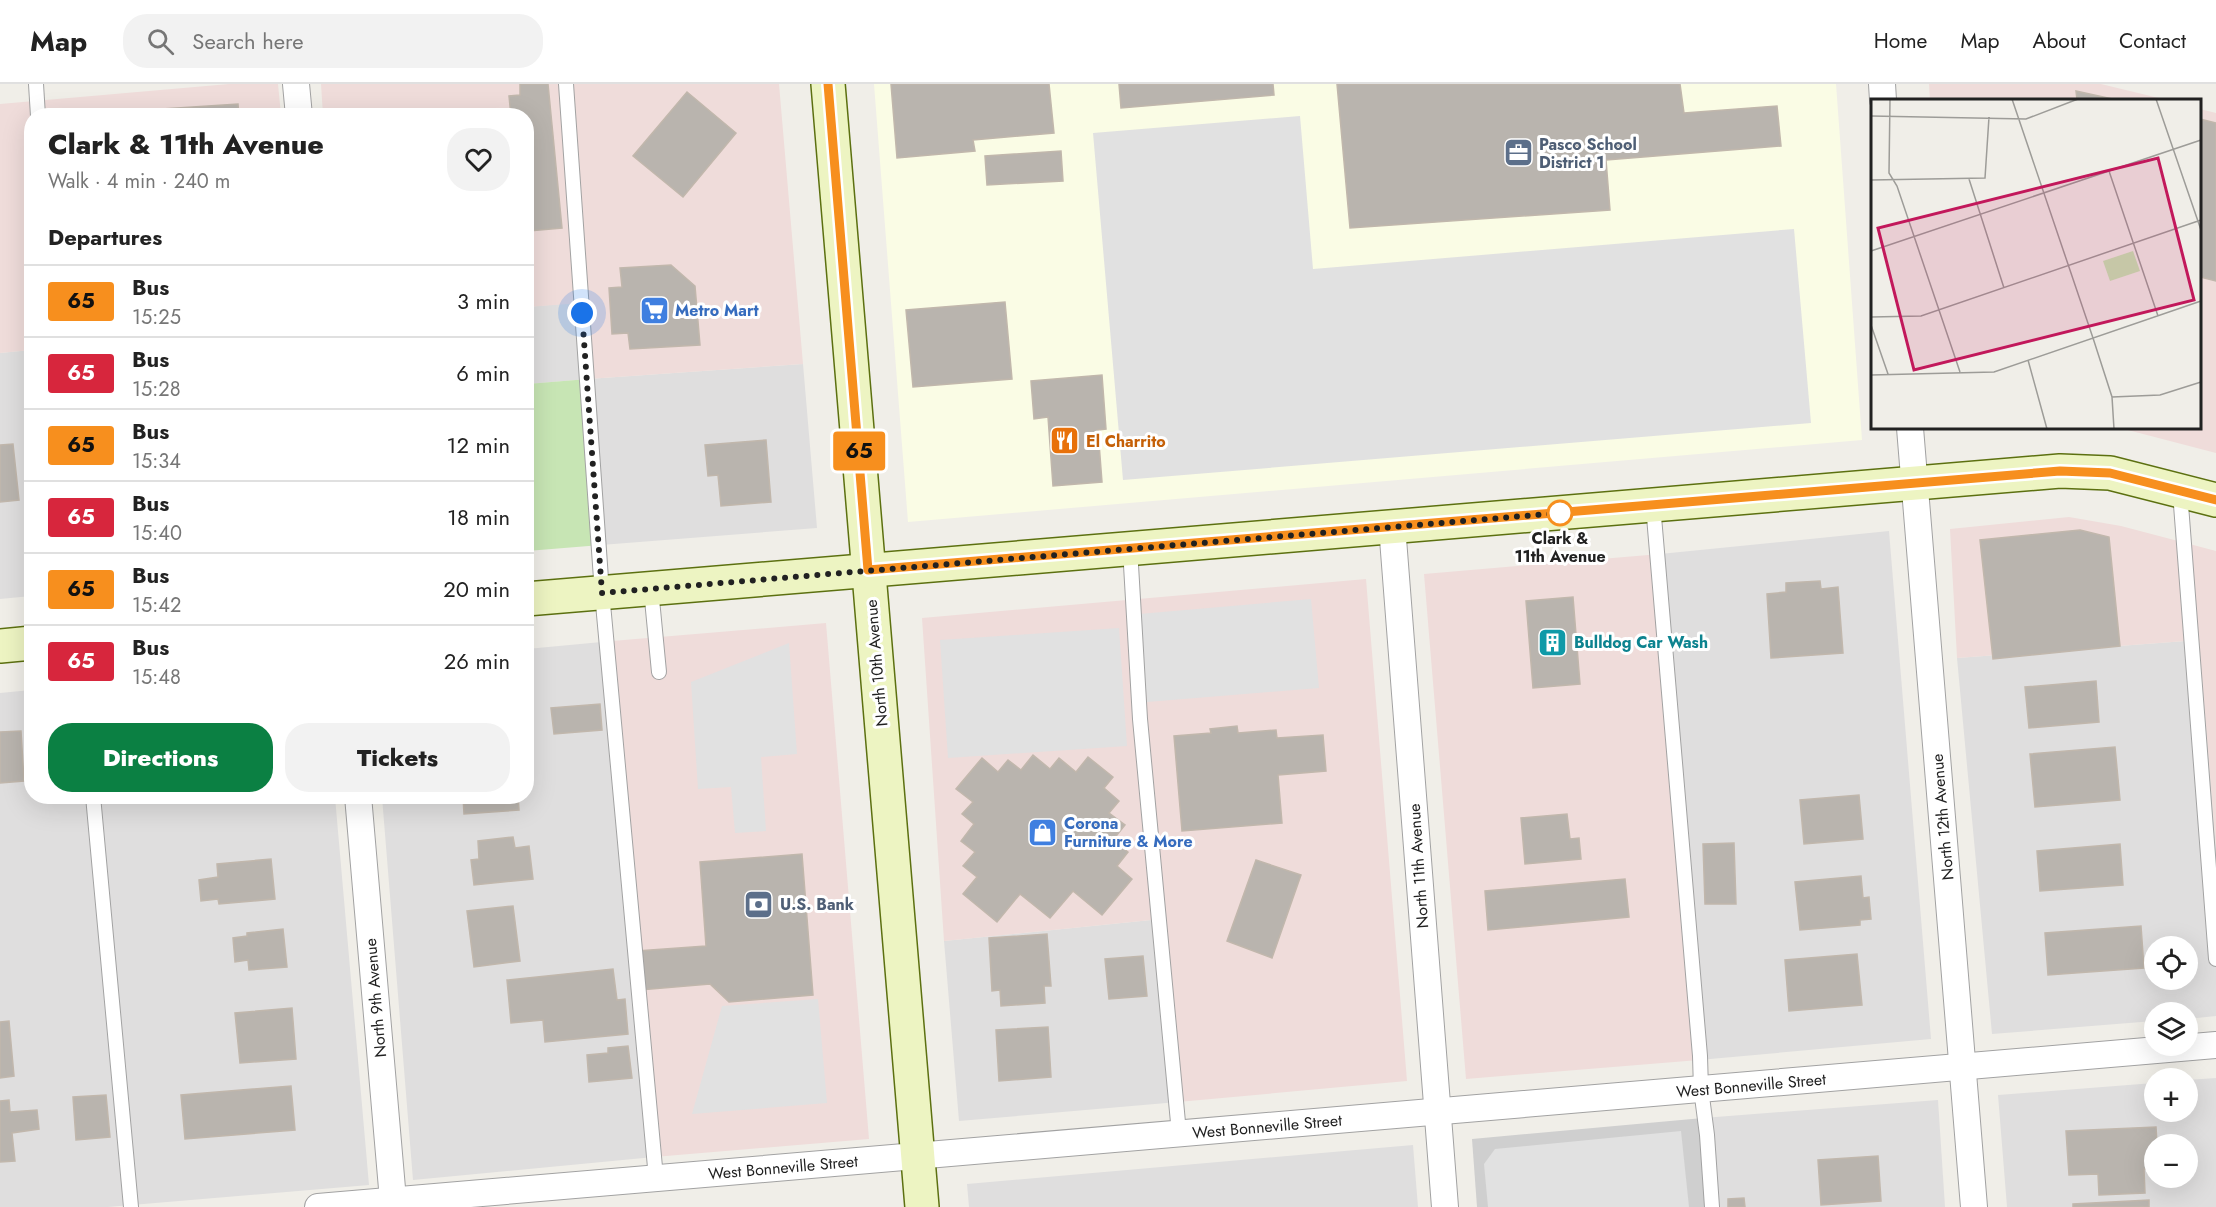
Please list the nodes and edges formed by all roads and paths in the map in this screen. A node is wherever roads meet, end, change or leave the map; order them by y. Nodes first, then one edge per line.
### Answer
1 (36, 84) edge
2 (296, 84) edge
3 (566, 84) edge
4 (828, 84) edge
5 (1882, 84) edge
6 (1883, 99) edge
7 (38, 108) edge
8 (298, 108) edge
9 (1910, 429) edge
10 (1915, 483) junction
11 (2180, 491) junction
12 (2216, 500) edge
13 (1653, 505) junction
14 (1392, 526) junction
15 (1130, 548) junction
16 (868, 570) junction
17 (651, 589) junction
18 (602, 593) junction
19 (534, 598) edge
20 (24, 644) edge
21 (0, 646) edge
22 (659, 672) dead end
23 (94, 804) edge
24 (359, 804) edge
25 (2216, 959) edge
26 (2216, 1045) edge
27 (1963, 1067) junction
28 (1701, 1089) junction
29 (1437, 1112) junction
30 (1179, 1133) junction
31 (918, 1156) junction
32 (656, 1178) junction
33 (393, 1200) junction
34 (131, 1207) edge
35 (318, 1207) edge
36 (922, 1207) edge
37 (1445, 1207) edge
38 (1712, 1207) edge
39 (1974, 1207) edge

1 - 7 lane
2 - 8 street
3 - 18 lane
4 - 16 street, North 10th Avenue
5 - 6 street
9 - 10 street, North 12th Avenue
10 - 11 street
10 - 13 street
10 - 27 street, North 12th Avenue
11 - 12 street
11 - 25 lane
13 - 14 street
13 - 28 lane
14 - 15 street
14 - 29 street, North 11th Avenue
15 - 16 street
15 - 30 lane
16 - 17 street
16 - 31 street, North 10th Avenue
17 - 18 street
17 - 22 lane
18 - 19 street
18 - 32 lane
20 - 21 street
23 - 34 lane
24 - 33 street, North 9th Avenue
26 - 27 street, West Bonneville Street
27 - 28 street, West Bonneville Street
27 - 39 street, North 12th Avenue
28 - 29 street, West Bonneville Street
28 - 38 lane
29 - 30 street, West Bonneville Street
29 - 37 street, North 11th Avenue
30 - 31 street, West Bonneville Street
31 - 32 street, West Bonneville Street
31 - 36 street, North 10th Avenue
32 - 33 street, West Bonneville Street
33 - 35 street, West Bonneville Street

